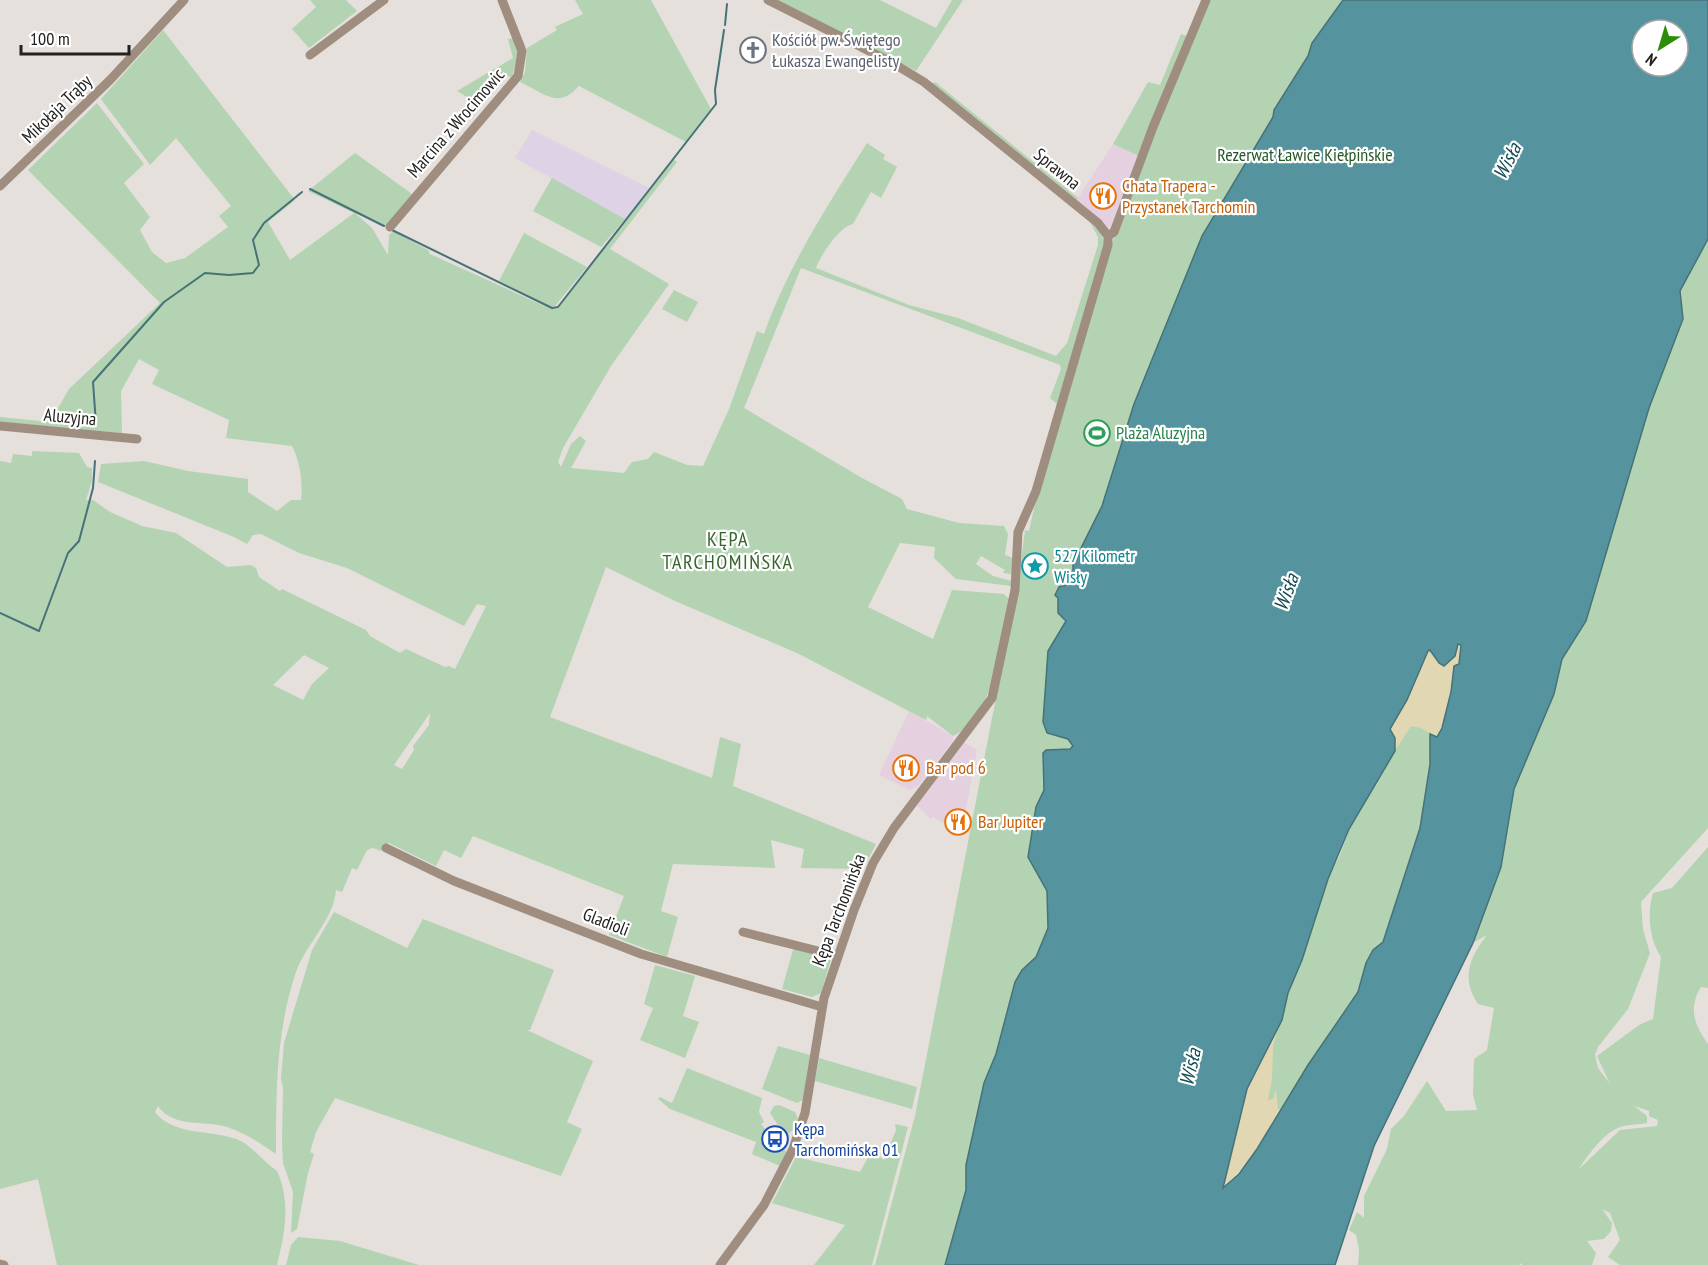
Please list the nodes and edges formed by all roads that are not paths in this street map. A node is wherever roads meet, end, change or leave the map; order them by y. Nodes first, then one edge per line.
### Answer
1 (184, 0) edge
2 (384, 0) edge
3 (502, 0) edge
4 (768, 0) edge
5 (1206, 0) edge
6 (310, 55) dead end
7 (0, 186) edge
8 (390, 227) dead end
9 (1108, 236) junction
10 (0, 426) edge
11 (137, 439) dead end
12 (386, 848) dead end
13 (743, 932) dead end
14 (838, 956) junction
15 (822, 1007) junction
16 (720, 1265) edge

1 - 7 street, Mikołaja Trąby
2 - 6 street
3 - 8 street, Marcina z Wrocimowic
4 - 9 street, Sprawna
5 - 9 street
9 - 14 street, Kępa Tarchomińska
10 - 11 street, Aluzyjna
12 - 15 street, Gladioli
13 - 14 street
14 - 15 street, Kępa Tarchomińska
15 - 16 street, Kępa Tarchomińska

